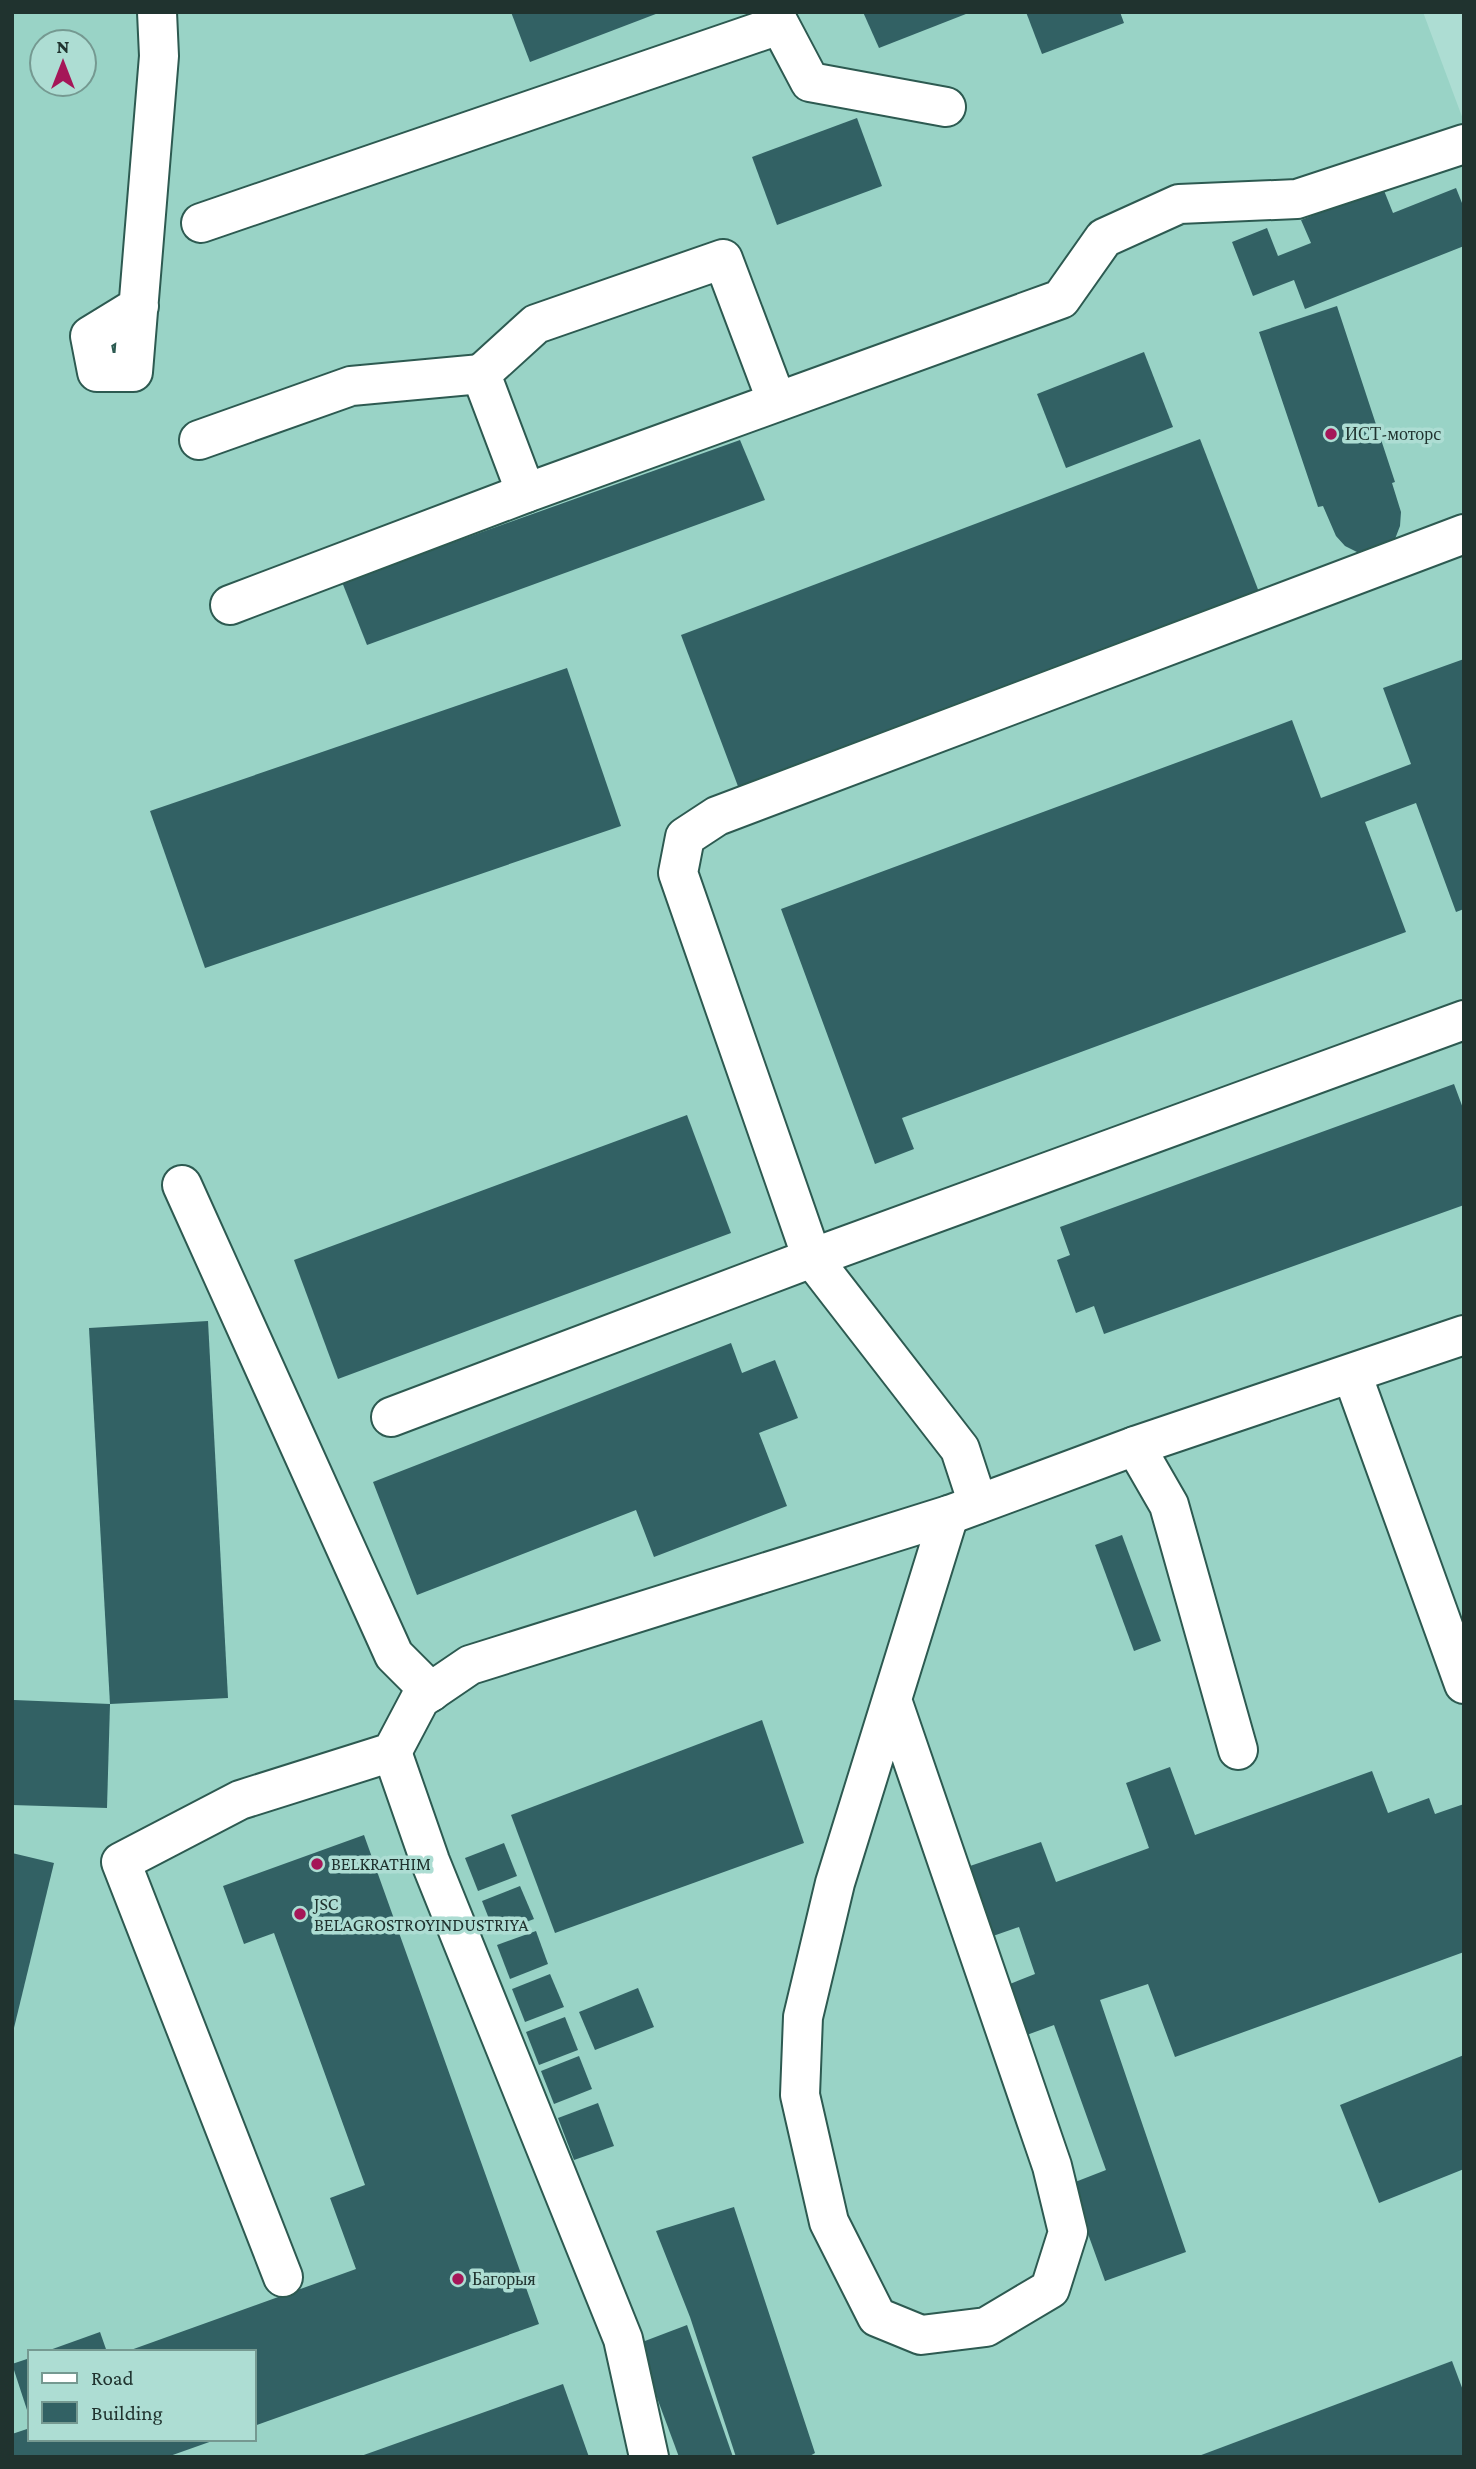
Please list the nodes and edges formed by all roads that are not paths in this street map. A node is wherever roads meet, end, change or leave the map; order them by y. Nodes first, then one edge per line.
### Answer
1 (157, 12) edge
2 (776, 19) edge
3 (946, 107) dead end
4 (1464, 144) edge
5 (201, 223) dead end
6 (139, 306) dead end
7 (481, 374) junction
8 (777, 402) junction
9 (200, 440) dead end
10 (526, 493) junction
11 (1464, 534) edge
12 (230, 605) dead end
13 (1464, 1020) edge
14 (182, 1185) dead end
15 (812, 1258) junction
16 (1464, 1335) edge
17 (1352, 1374) junction
18 (391, 1416) dead end
19 (1135, 1446) junction
20 (963, 1509) junction
21 (1460, 1662) edge
22 (430, 1692) junction
23 (892, 1700) junction
24 (1238, 1749) dead end
25 (392, 1752) junction
26 (283, 2277) dead end
27 (649, 2457) edge

1 - 6 lane
2 - 3 lane
2 - 5 lane
4 - 8 lane
7 - 8 lane
7 - 9 lane
7 - 10 lane
8 - 10 lane
10 - 12 lane
11 - 15 lane
13 - 15 lane
14 - 22 lane
15 - 18 lane
15 - 20 lane
16 - 17 lane
17 - 19 lane
17 - 21 lane
19 - 20 lane
19 - 24 lane
20 - 22 lane
20 - 23 lane
22 - 25 lane
23 - 23 lane
25 - 26 lane
25 - 27 lane

